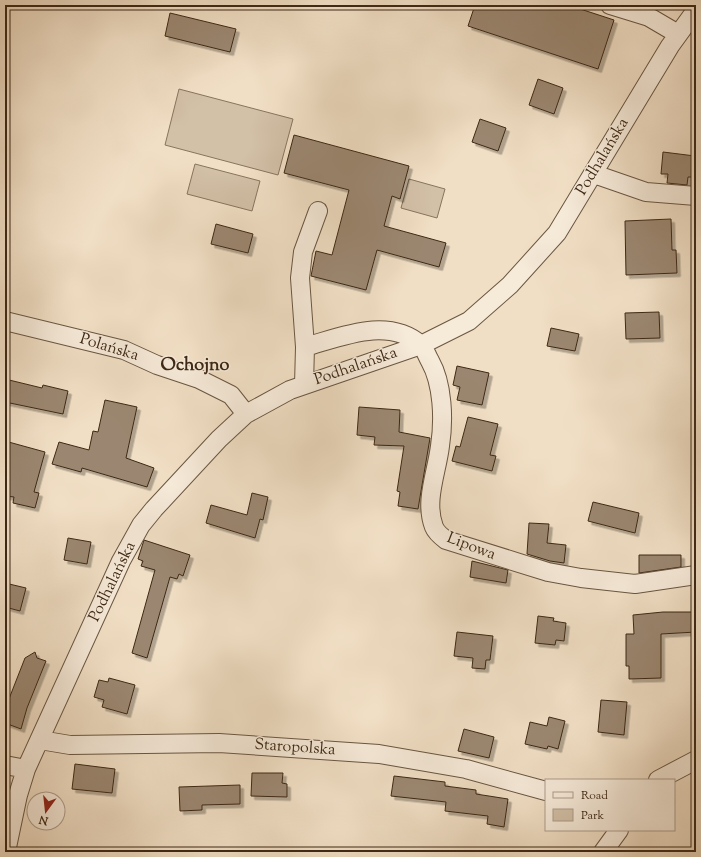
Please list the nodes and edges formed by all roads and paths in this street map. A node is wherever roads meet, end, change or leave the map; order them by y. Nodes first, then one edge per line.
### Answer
1 (610, 5) edge
2 (696, 10) edge
3 (678, 34) junction
4 (594, 174) junction
5 (696, 196) edge
6 (318, 210) dead end
7 (5, 321) edge
8 (421, 345) junction
9 (305, 347) junction
10 (304, 385) junction
11 (246, 414) junction
12 (696, 575) edge
13 (40, 740) junction
14 (696, 760) edge
15 (5, 765) edge
16 (26, 769) junction
17 (660, 779) edge
18 (545, 791) edge
19 (618, 831) edge
20 (6, 852) edge
21 (603, 852) edge

1 - 3 street
2 - 3 street, Podhalańska
3 - 4 street, Podhalańska
4 - 5 street
4 - 8 street, Podhalańska
6 - 9 street
7 - 11 street, Polańska
8 - 9 street
8 - 10 street, Podhalańska
8 - 12 street, Lipowa
9 - 10 street
10 - 11 street, Podhalańska
11 - 13 street, Podhalańska
13 - 16 street, Podhalańska
13 - 18 street, Staropolska
14 - 17 street
15 - 16 street
16 - 20 street, Podhalańska
19 - 21 street

